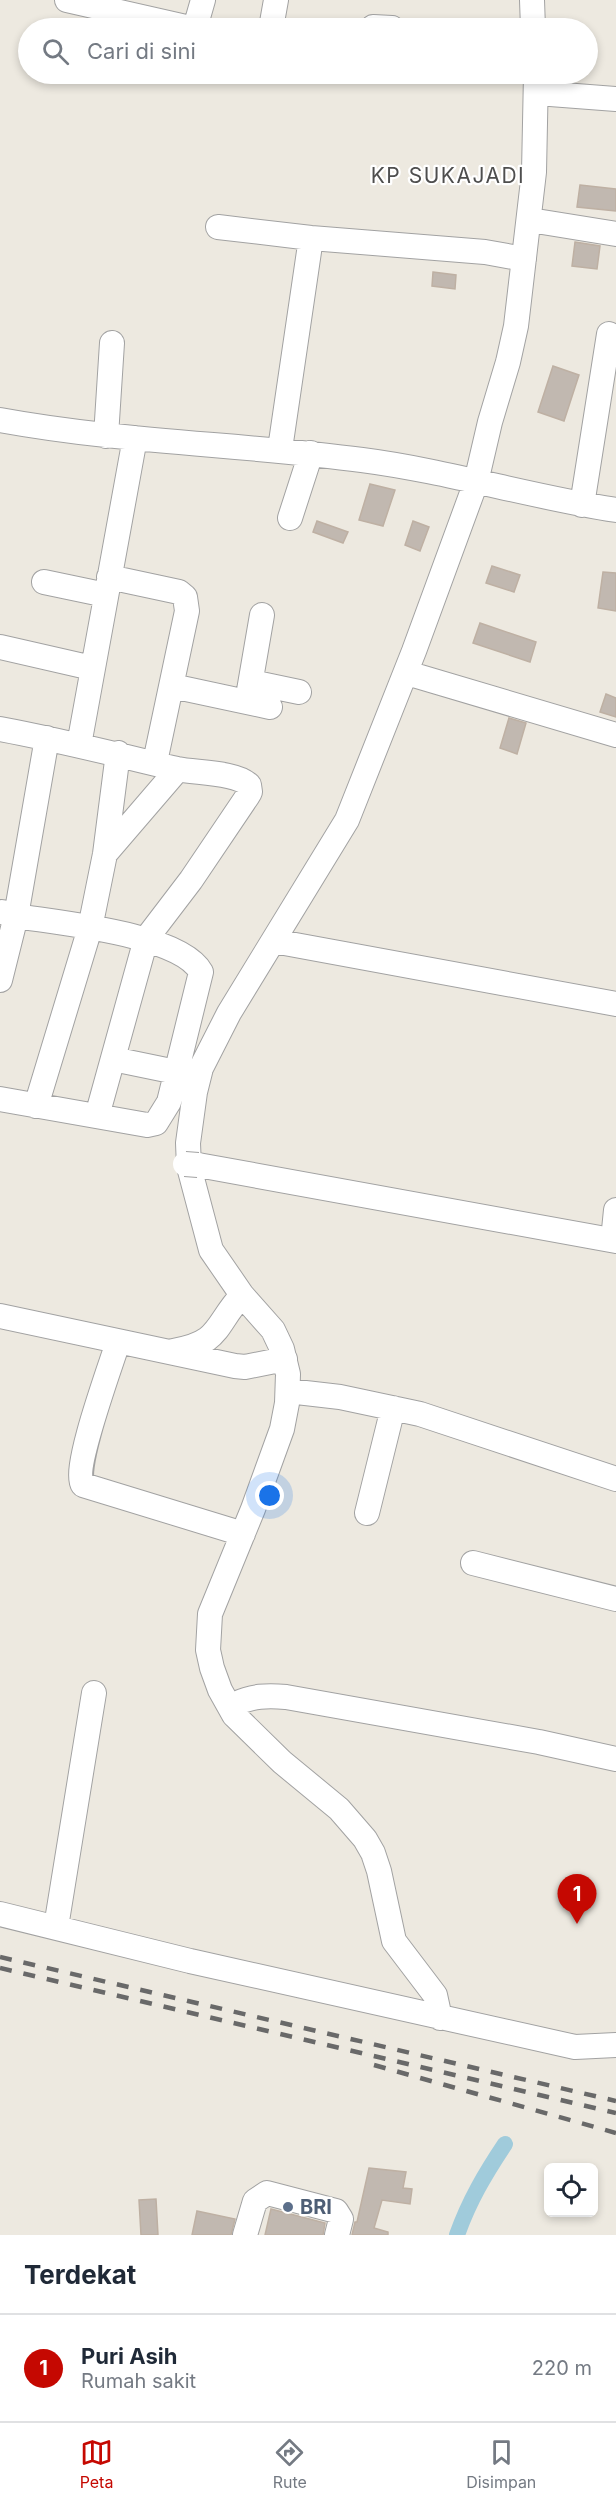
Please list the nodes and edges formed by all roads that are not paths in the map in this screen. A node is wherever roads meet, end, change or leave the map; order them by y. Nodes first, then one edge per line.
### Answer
1 (70, 0) edge
2 (202, 0) edge
3 (276, 0) edge
4 (532, 0) edge
5 (129, 8) edge
6 (160, 18) edge
7 (198, 18) edge
8 (273, 18) edge
9 (533, 18) edge
10 (536, 84) edge
11 (541, 84) edge
12 (616, 99) edge
13 (530, 220) junction
14 (218, 227) dead end
15 (616, 234) edge
16 (311, 238) junction
17 (524, 259) junction
18 (609, 334) dead end
19 (112, 343) dead end
20 (0, 420) edge
21 (106, 436) junction
22 (135, 438) junction
23 (280, 449) junction
24 (311, 453) junction
25 (484, 484) junction
26 (582, 505) junction
27 (616, 510) edge
28 (291, 518) dead end
29 (44, 582) dead end
30 (107, 586) junction
31 (262, 615) dead end
32 (0, 647) edge
33 (92, 668) junction
34 (417, 676) junction
35 (172, 686) junction
36 (299, 692) dead end
37 (256, 697) junction
38 (0, 729) edge
39 (616, 735) edge
40 (46, 738) junction
41 (79, 745) junction
42 (118, 753) junction
43 (166, 766) junction
44 (105, 854) junction
45 (8, 914) edge
46 (90, 928) junction
47 (146, 939) junction
48 (279, 942) junction
49 (0, 980) edge
50 (616, 1004) edge
51 (113, 1059) junction
52 (176, 1072) junction
53 (0, 1099) edge
54 (36, 1106) junction
55 (97, 1116) junction
56 (194, 1165) junction
57 (616, 1210) edge
58 (615, 1241) edge
59 (242, 1295) junction
60 (0, 1316) edge
61 (118, 1342) junction
62 (167, 1352) junction
63 (285, 1359) junction
64 (288, 1391) junction
65 (393, 1408) junction
66 (616, 1479) edge
67 (367, 1513) dead end
68 (243, 1534) junction
69 (473, 1563) dead end
70 (616, 1599) edge
71 (94, 1693) dead end
72 (239, 1706) junction
73 (616, 1759) edge
74 (0, 1914) edge
75 (56, 1927) junction
76 (440, 2018) junction
77 (616, 2045) edge
78 (245, 2235) edge
79 (337, 2235) edge

1 - 5 street
2 - 7 street
3 - 8 street
4 - 9 street
5 - 6 street
10 - 13 street
11 - 12 street
13 - 15 street
13 - 17 street
14 - 16 street
16 - 17 street
16 - 23 street
17 - 25 street
18 - 26 street
19 - 21 street
20 - 21 street
21 - 22 street
22 - 23 street
22 - 30 street
23 - 24 street
24 - 25 street
24 - 28 street
25 - 26 street
25 - 34 street
25 - 56 street
26 - 27 street
29 - 30 street
30 - 33 street
30 - 35 street
31 - 37 street
32 - 33 street
33 - 41 street
34 - 39 street
34 - 48 street
35 - 37 street
35 - 43 street
36 - 37 street
38 - 40 street
40 - 41 street
40 - 45 street
41 - 42 street
42 - 43 street
42 - 44 street
43 - 44 street
43 - 47 street
44 - 46 street
45 - 46 street
45 - 49 street
46 - 47 street
46 - 54 street
47 - 51 street
47 - 52 street
48 - 50 street
48 - 56 street
51 - 52 street
51 - 55 street
52 - 55 street
53 - 54 street
54 - 55 street
56 - 58 street
56 - 59 street
57 - 58 street
59 - 62 street
59 - 63 street
60 - 61 street
61 - 62 street
61 - 68 street
62 - 63 street
63 - 64 street
64 - 65 street
64 - 68 street
65 - 66 street
65 - 67 street
68 - 72 street
69 - 70 street
71 - 75 street
72 - 73 street
72 - 76 street
74 - 75 street
75 - 76 street
76 - 77 street
78 - 79 street

